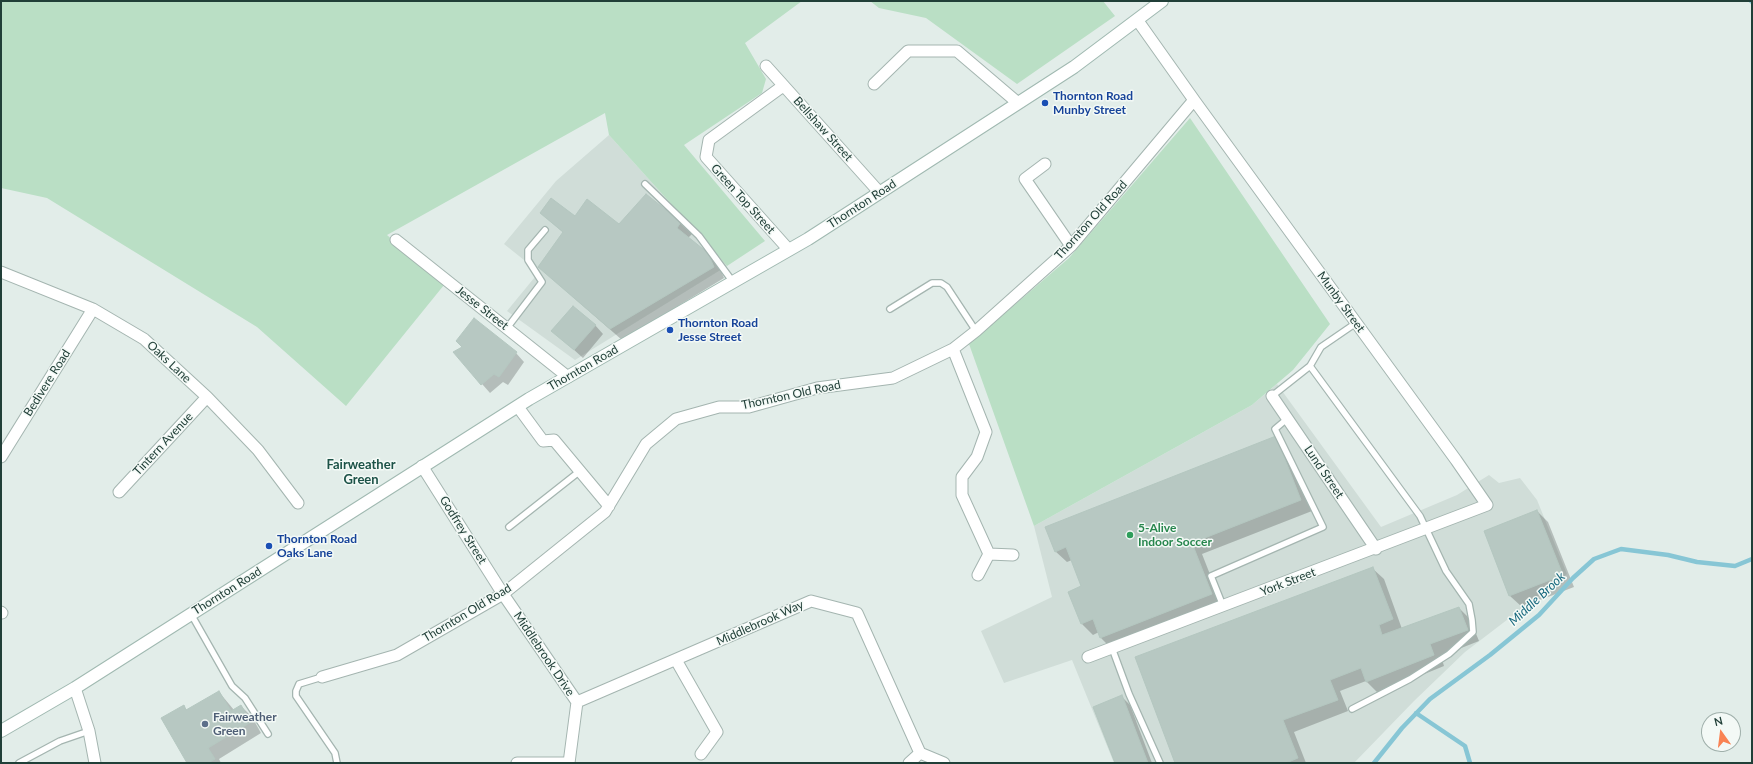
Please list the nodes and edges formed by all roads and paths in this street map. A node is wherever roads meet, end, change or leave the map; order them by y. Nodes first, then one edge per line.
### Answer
1 (1162, 1) edge
2 (1138, 20) junction
3 (766, 66) dead end
4 (874, 84) dead end
5 (783, 86) junction
6 (1194, 100) junction
7 (1018, 103) junction
8 (1045, 164) dead end
9 (645, 184) dead end
10 (880, 192) junction
11 (545, 230) dead end
12 (396, 240) dead end
13 (1071, 246) junction
14 (789, 250) junction
15 (1, 272) edge
16 (733, 282) junction
17 (93, 309) junction
18 (890, 309) dead end
19 (1356, 323) junction
20 (507, 328) junction
21 (976, 331) junction
22 (953, 349) junction
23 (1310, 366) junction
24 (568, 377) junction
25 (1272, 396) joint
26 (207, 397) junction
27 (518, 407) junction
28 (1288, 418) junction
29 (1, 457) edge
30 (422, 466) junction
31 (580, 471) junction
32 (119, 492) dead end
33 (298, 503) dead end
34 (609, 506) junction
35 (1487, 506) joint
36 (509, 527) dead end
37 (1426, 529) junction
38 (1376, 549) junction
39 (989, 554) junction
40 (1013, 555) dead end
41 (978, 575) dead end
42 (503, 594) junction
43 (1223, 606) junction
44 (190, 614) junction
45 (1112, 648) junction
46 (1088, 657) dead end
47 (676, 660) junction
48 (322, 677) joint
49 (75, 688) junction
50 (577, 702) junction
51 (1352, 709) dead end
52 (89, 731) junction
53 (1, 732) edge
54 (268, 734) dead end
55 (920, 753) junction
56 (701, 754) dead end
57 (19, 763) edge
58 (95, 763) edge
59 (336, 763) edge
60 (517, 763) edge
61 (568, 763) edge
62 (909, 763) edge
63 (944, 763) edge
64 (1160, 763) edge

1 - 2 main road, Thornton Road
2 - 6 street
2 - 7 main road, Thornton Road
3 - 5 street, Bellshaw Street
4 - 7 street
5 - 10 street, Bellshaw Street
5 - 14 street, Green Top Street
6 - 13 street, Thornton Old Road
6 - 19 street, Munby Street
7 - 10 main road, Thornton Road
8 - 13 street
9 - 16 lane
10 - 14 main road, Thornton Road
11 - 20 lane
12 - 20 street, Jesse Street
13 - 21 street, Thornton Old Road
14 - 16 main road, Thornton Road
15 - 17 street, Oaks Lane
16 - 24 main road, Thornton Road
17 - 26 street, Oaks Lane
17 - 29 street, Bedivere Road
18 - 21 lane
19 - 23 lane
19 - 35 street, Munby Street
20 - 24 street, Jesse Street
21 - 22 street, Thornton Old Road
22 - 34 street, Thornton Old Road
22 - 39 street
23 - 25 lane
23 - 37 lane
24 - 27 main road, Thornton Road
25 - 28 street, Lund Street
26 - 32 street, Tintern Avenue
26 - 33 street, Oaks Lane
27 - 30 main road, Thornton Road
27 - 31 street
28 - 38 street, Lund Street
28 - 43 lane
30 - 42 street, Godfrey Street
30 - 44 main road, Thornton Road
31 - 34 street
31 - 36 lane
34 - 42 street, Thornton Old Road
35 - 37 street, York Street
37 - 38 street, York Street
37 - 51 lane
38 - 43 street, York Street
39 - 40 street
39 - 41 street
42 - 48 street, Thornton Old Road
42 - 50 street, Middlebrook Drive
43 - 45 street, York Street
44 - 49 main road, Thornton Road
44 - 54 lane
45 - 46 street, York Street
45 - 64 lane
47 - 50 street, Middlebrook Way
47 - 55 street, Middlebrook Way
47 - 56 street
48 - 59 lane
49 - 52 street
49 - 53 main road, Thornton Road
50 - 61 street, Middlebrook Drive
52 - 57 lane
52 - 58 street
55 - 62 street
55 - 63 street
60 - 61 street

